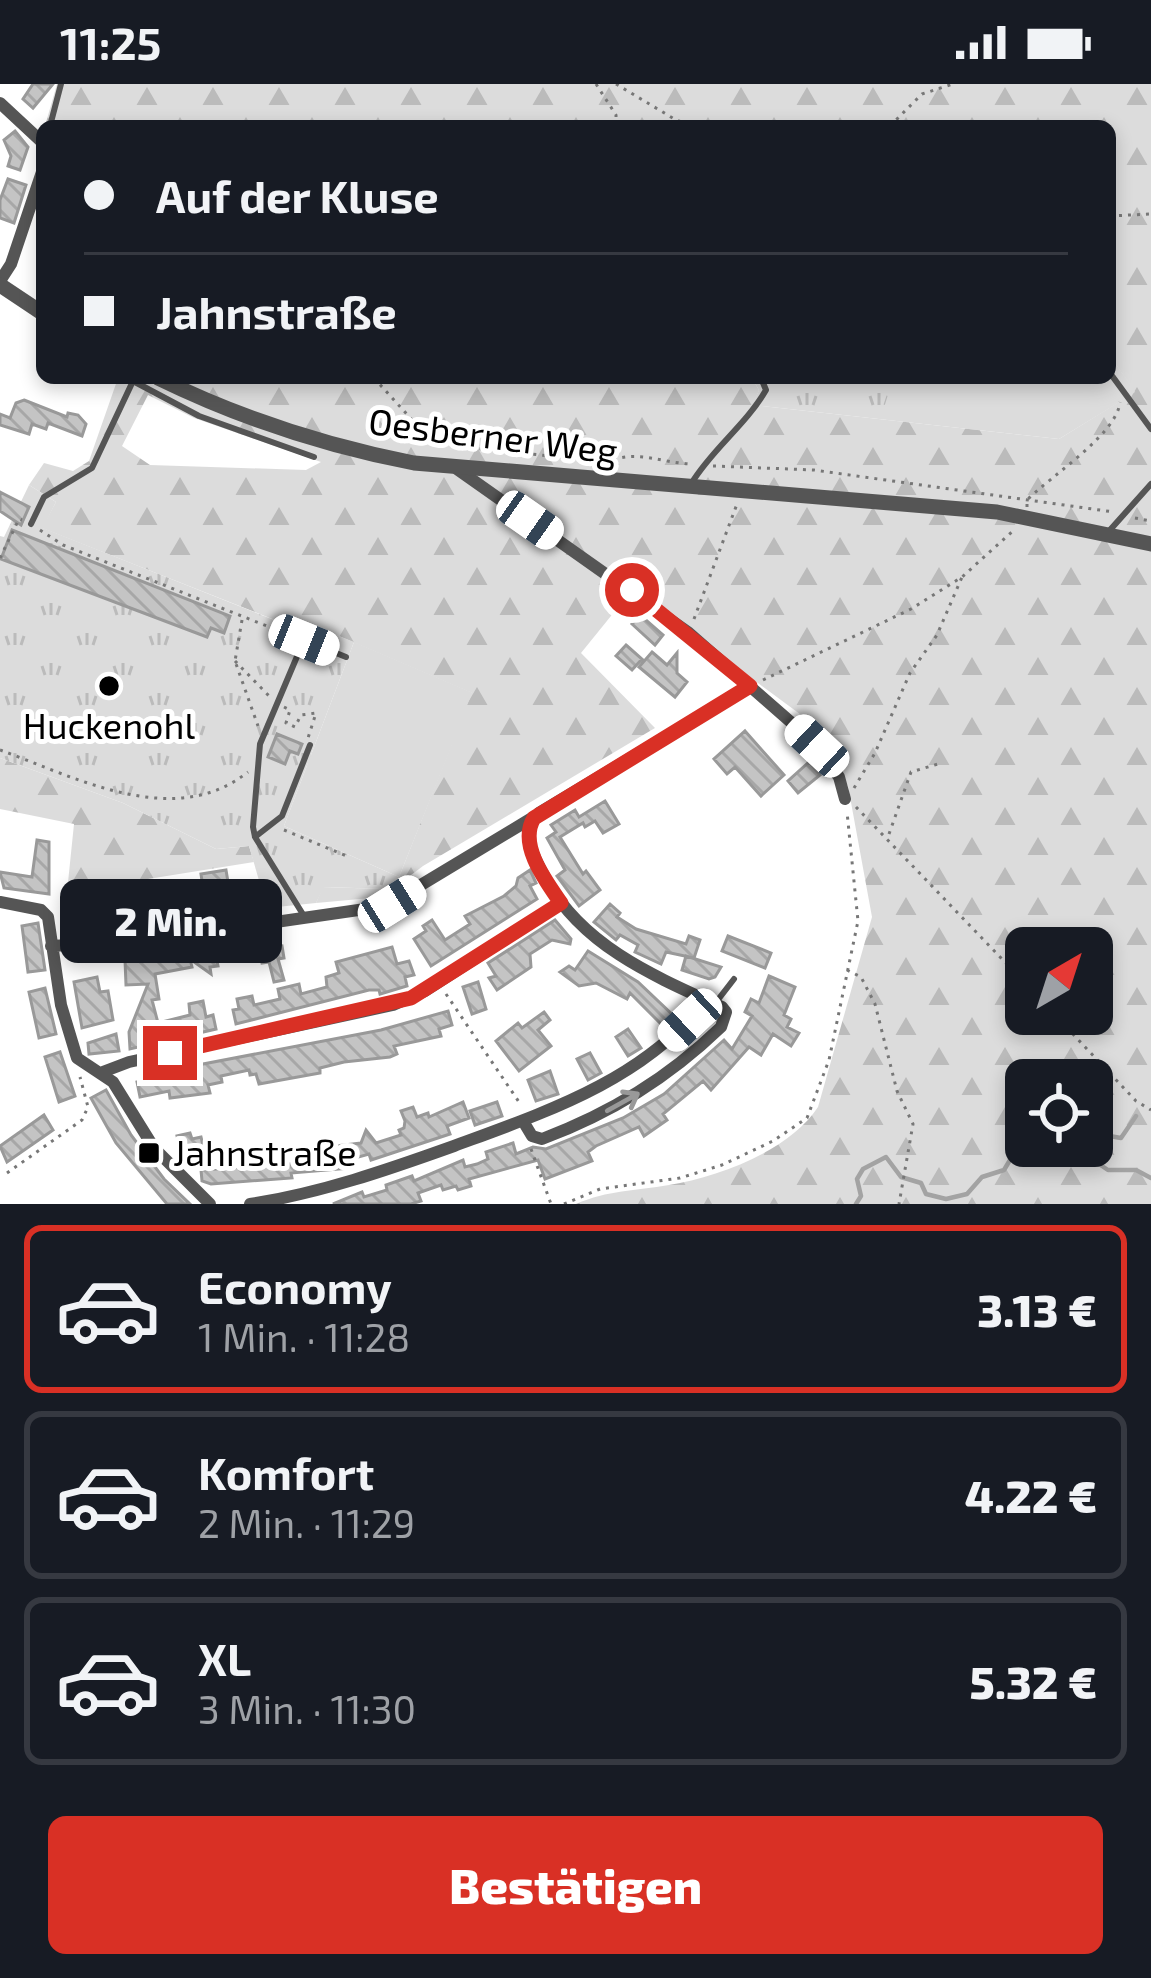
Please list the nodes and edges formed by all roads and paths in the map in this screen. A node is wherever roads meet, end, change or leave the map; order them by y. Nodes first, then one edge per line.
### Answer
1 (61, 84) edge
2 (596, 84) edge
3 (616, 84) edge
4 (952, 84) edge
5 (0, 103) edge
6 (52, 120) edge
7 (616, 120) edge
8 (676, 120) edge
9 (896, 120) edge
10 (36, 136) edge
11 (36, 189) edge
12 (1151, 214) edge
13 (1116, 216) edge
14 (0, 283) edge
15 (36, 310) edge
16 (1116, 381) edge
17 (132, 384) edge
18 (141, 384) edge
19 (171, 384) edge
20 (379, 384) edge
21 (763, 384) edge
22 (1120, 387) junction
23 (1151, 429) edge
24 (314, 457) dead end
25 (702, 465) junction
26 (456, 468) junction
27 (1151, 484) edge
28 (689, 487) junction
29 (742, 491) junction
30 (1027, 508) junction
31 (1126, 516) junction
32 (19, 518) dead end
33 (1151, 521) edge
34 (31, 524) joint
35 (1107, 534) junction
36 (1151, 544) edge
37 (0, 558) edge
38 (962, 577) junction
39 (242, 619) junction
40 (689, 633) junction
41 (304, 640) junction
42 (346, 657) dead end
43 (235, 661) junction
44 (750, 686) junction
45 (277, 704) junction
46 (260, 744) junction
47 (310, 745) joint
48 (0, 750) edge
49 (259, 763) junction
50 (938, 764) dead end
51 (845, 799) junction
52 (537, 815) junction
53 (282, 816) junction
54 (888, 836) junction
55 (255, 837) junction
56 (349, 856) dead end
57 (0, 902) edge
58 (561, 903) junction
59 (306, 919) junction
60 (51, 946) junction
61 (1005, 961) edge
62 (847, 970) junction
63 (734, 979) dead end
64 (438, 982) junction
65 (714, 1004) junction
66 (1074, 1035) edge
67 (77, 1058) junction
68 (100, 1073) junction
69 (1151, 1110) edge
70 (525, 1120) junction
71 (532, 1136) junction
72 (7, 1173) dead end
73 (211, 1204) edge
74 (250, 1204) edge
75 (551, 1204) edge
76 (564, 1204) edge
77 (899, 1204) edge

1 - 6 lane
2 - 7 path
3 - 8 path
4 - 9 path
5 - 10 street
11 - 14 street
12 - 13 path
14 - 15 street
16 - 22 lane
17 - 34 lane
18 - 24 lane
19 - 26 street, Oesberner Weg
20 - 25 path
21 - 25 lane
22 - 23 lane
22 - 30 path
25 - 28 lane
25 - 30 path
26 - 28 street, Oesberner Weg
26 - 40 street
27 - 31 lane
28 - 29 street, Oesberner Weg
29 - 30 street, Oesberner Weg
29 - 40 path
30 - 31 path
30 - 35 street, Oesberner Weg
30 - 38 path
31 - 33 path
31 - 35 lane
32 - 37 path
34 - 39 path
35 - 36 street, Oesberner Weg
38 - 44 path
38 - 51 path
39 - 41 path
39 - 43 path
40 - 44 street
41 - 42 lane
41 - 45 lane
43 - 45 path
43 - 46 path
44 - 51 street
44 - 52 street
45 - 46 lane
45 - 47 path
46 - 49 lane
47 - 53 lane
48 - 49 path
49 - 55 lane
50 - 54 path
51 - 54 path
51 - 62 path
52 - 58 street
52 - 59 street
53 - 55 lane
53 - 56 path
54 - 61 path
55 - 59 lane
57 - 60 street
58 - 64 street
58 - 65 street
59 - 60 street
60 - 67 street
62 - 76 path
62 - 77 path
63 - 65 lane
64 - 68 street
64 - 70 path
65 - 70 street
71 -> 65 street
66 - 69 path
67 - 68 street
67 - 72 path
68 - 73 street
70 - 71 street
70 - 74 street
71 - 75 path

